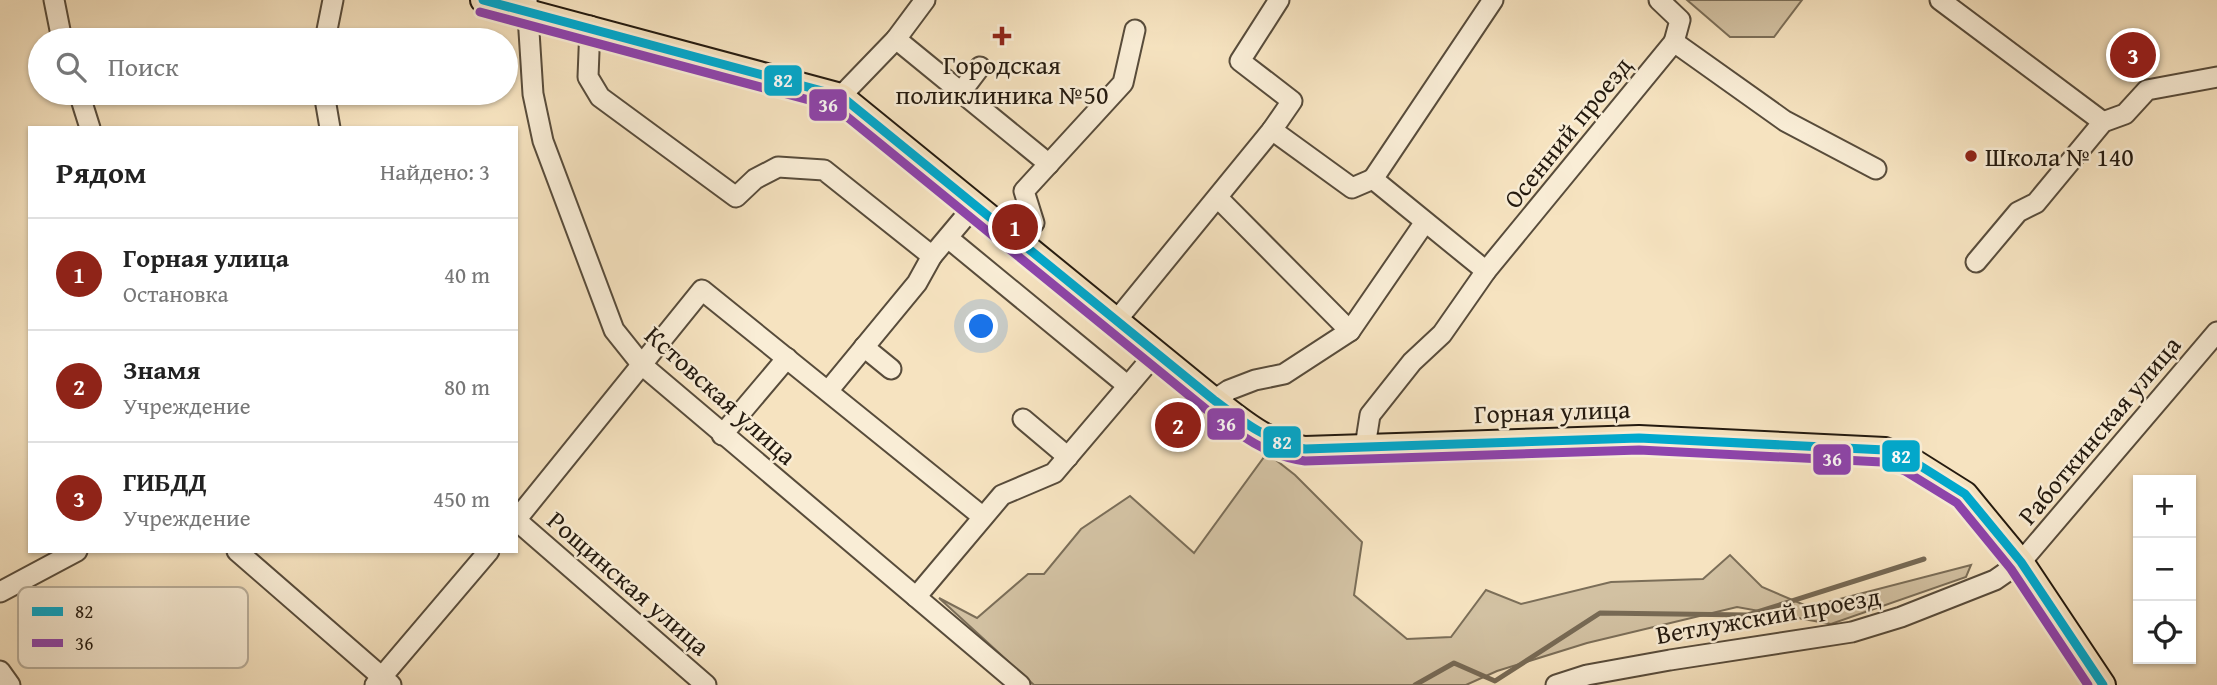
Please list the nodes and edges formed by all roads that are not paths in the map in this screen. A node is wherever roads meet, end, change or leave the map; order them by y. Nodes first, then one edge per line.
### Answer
1 (54, 0) edge
2 (333, 0) edge
3 (483, 0) edge
4 (925, 0) edge
5 (1279, 0) edge
6 (1493, 0) edge
7 (1659, 0) edge
8 (1940, 0) edge
9 (526, 5) edge
10 (590, 26) junction
11 (60, 28) edge
12 (327, 28) edge
13 (1135, 30) dead end
14 (896, 39) junction
15 (1674, 42) junction
16 (980, 67) dead end
17 (2217, 77) edge
18 (961, 92) junction
19 (841, 96) junction
20 (83, 105) edge
21 (326, 105) edge
22 (2102, 122) junction
23 (89, 126) edge
24 (330, 126) edge
25 (1272, 130) junction
26 (1049, 164) junction
27 (1876, 169) dead end
28 (1373, 179) junction
29 (1218, 198) junction
30 (974, 206) junction
31 (1425, 222) junction
32 (948, 238) junction
33 (1018, 242) junction
34 (932, 256) junction
35 (1976, 262) dead end
36 (1486, 271) junction
37 (1116, 321) junction
38 (1350, 331) junction
39 (2217, 332) edge
40 (864, 347) junction
41 (1156, 353) junction
42 (787, 358) junction
43 (642, 365) junction
44 (891, 369) dead end
45 (1128, 387) junction
46 (828, 391) junction
47 (1214, 400) junction
48 (1023, 419) dead end
49 (722, 435) junction
50 (1365, 447) junction
51 (1068, 457) junction
52 (983, 516) junction
53 (518, 518) edge
54 (518, 522) edge
55 (73, 553) edge
56 (239, 553) edge
57 (487, 553) edge
58 (2021, 562) junction
59 (0, 592) edge
60 (916, 597) junction
61 (0, 671) edge
62 (382, 682) edge
63 (10, 685) edge
64 (706, 685) edge
65 (1020, 685) edge
66 (1556, 685) edge
67 (2103, 685) edge

1 - 11 street
2 - 12 street
3 - 9 main road, Горная улица
4 - 14 street
5 - 25 street
6 - 28 street
7 - 15 street
8 - 22 street
9 - 10 main road, Горная улица
9 - 43 street, Кстовская улица
10 - 19 main road, Горная улица
10 - 34 street
13 - 26 street
14 - 18 street
14 - 19 street
15 - 27 street
15 - 36 street, Осенний проезд
16 - 18 street
17 - 22 street
18 - 26 street
19 - 30 main road, Горная улица
20 - 23 street
21 - 24 street
22 - 35 street
25 - 28 street
25 - 29 street
26 - 33 street
28 - 31 street
29 - 37 street
29 - 38 street
30 - 32 street
30 - 33 main road, Горная улица
31 - 36 street
31 - 38 street
32 - 34 street
32 - 45 street
33 - 37 main road, Горная улица
34 - 40 street
36 - 50 street, Осенний проезд
37 - 41 main road, Горная улица
38 - 47 street
39 - 58 street, Работкинская улица
40 - 44 street
40 - 46 street
41 - 45 street
41 - 47 main road, Горная улица
42 - 43 street
42 - 46 street
42 - 49 street
43 - 49 street, Кстовская улица
43 - 53 street
45 - 51 street
46 - 52 street
47 - 50 main road, Горная улица
48 - 51 street
49 - 60 street, Кстовская улица
50 - 58 main road, Горная улица
51 - 52 street
52 - 60 street
54 - 64 street, Рощинская улица
55 - 59 street
56 - 62 street
57 - 62 street
58 - 66 street, Ветлужский проезд
58 - 67 main road, Горная улица
60 - 65 street, Кстовская улица
61 - 63 street

